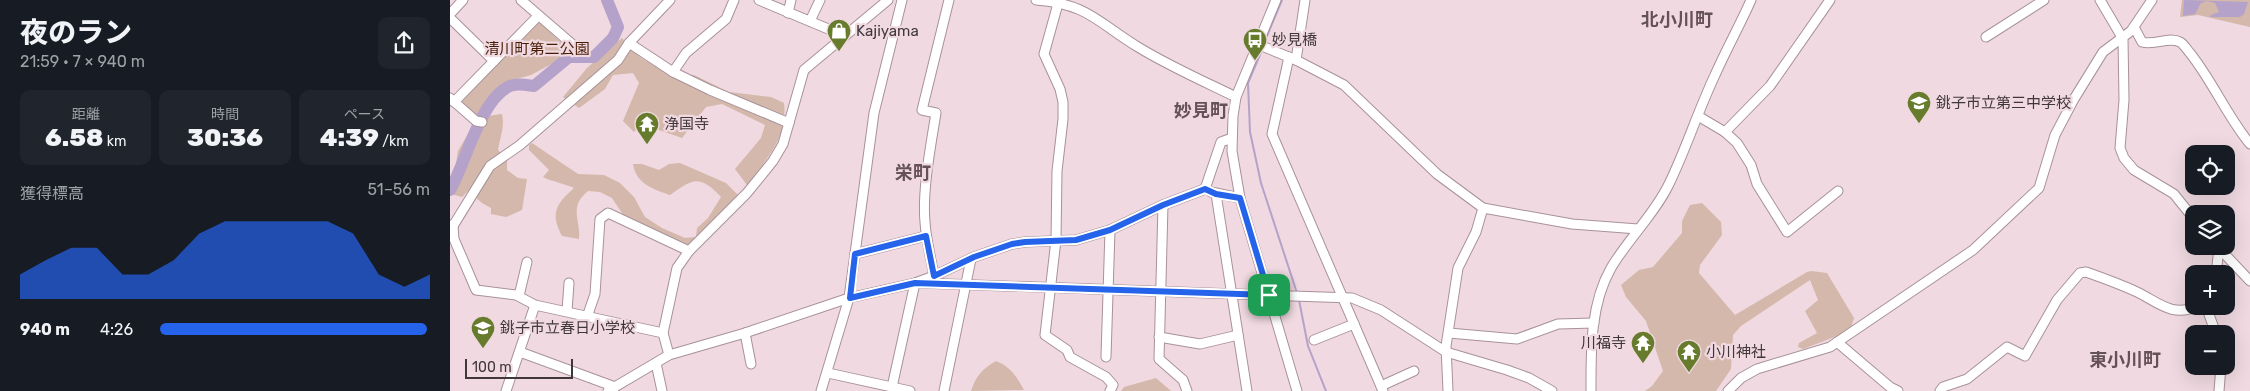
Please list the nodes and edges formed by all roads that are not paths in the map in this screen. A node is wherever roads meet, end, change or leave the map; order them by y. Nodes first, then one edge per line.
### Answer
1 (463, 0) edge
2 (522, 0) edge
3 (670, 0) edge
4 (734, 0) edge
5 (759, 0) edge
6 (791, 0) edge
7 (820, 0) edge
8 (888, 0) edge
9 (902, 0) edge
10 (949, 0) edge
11 (1036, 0) edge
12 (1276, 0) edge
13 (1306, 0) edge
14 (1751, 0) edge
15 (1830, 0) edge
16 (2044, 0) edge
17 (2100, 0) edge
18 (2152, 0) edge
19 (1059, 1) edge
20 (788, 13) junction
21 (450, 16) edge
22 (538, 16) junction
23 (810, 21) junction
24 (2134, 27) junction
25 (845, 36) junction
26 (1986, 37) dead end
27 (2122, 39) junction
28 (629, 43) junction
29 (1257, 44) junction
30 (580, 51) dead end
31 (1293, 58) junction
32 (494, 61) junction
33 (673, 72) junction
34 (1236, 97) junction
35 (452, 100) edge
36 (1698, 116) junction
37 (479, 122) dead end
38 (789, 124) junction
39 (1725, 132) junction
40 (1232, 138) junction
41 (2250, 144) edge
42 (1205, 189) junction
43 (1838, 191) dead end
44 (1216, 194) junction
45 (1240, 198) junction
46 (1163, 205) junction
47 (1483, 208) junction
48 (2185, 208) edge
49 (451, 226) edge
50 (1638, 229) junction
51 (1110, 230) junction
52 (926, 236) junction
53 (1056, 240) junction
54 (689, 251) junction
55 (855, 254) junction
56 (2226, 255) edge
57 (971, 259) junction
58 (527, 262) dead end
59 (934, 276) junction
60 (2250, 281) edge
61 (569, 283) dead end
62 (915, 283) junction
63 (966, 286) junction
64 (1049, 287) junction
65 (1109, 290) junction
66 (1161, 292) junction
67 (1232, 294) junction
68 (1269, 295) junction
69 (519, 296) junction
70 (850, 298) junction
71 (1342, 298) junction
72 (536, 305) junction
73 (2185, 308) edge
74 (567, 311) junction
75 (587, 317) junction
76 (1594, 323) junction
77 (1354, 324) junction
78 (663, 333) junction
79 (745, 333) junction
80 (1449, 333) junction
81 (1238, 335) junction
82 (1159, 338) junction
83 (1314, 340) dead end
84 (1837, 342) junction
85 (520, 352) junction
86 (1446, 352) junction
87 (668, 355) junction
88 (1106, 357) dead end
89 (656, 363) junction
90 (751, 364) dead end
91 (1414, 371) dead end
92 (828, 373) junction
93 (2220, 375) edge
94 (892, 387) junction
95 (1382, 388) edge
96 (611, 389) edge
97 (506, 391) edge
98 (662, 391) edge
99 (821, 391) edge
100 (910, 391) edge
101 (944, 391) edge
102 (1110, 391) edge
103 (1187, 391) edge
104 (1247, 391) edge
105 (1297, 391) edge
106 (1448, 391) edge
107 (1552, 391) edge
108 (1591, 391) edge
109 (1728, 391) edge
110 (1898, 391) edge
111 (1940, 391) edge
112 (2219, 391) edge

1 - 21 street
2 - 22 street
3 - 28 street
4 - 33 street
5 - 20 street
6 - 20 street
7 - 23 street
8 - 25 street
9 - 55 street
10 - 52 street
11 - 19 street
12 - 29 street
13 - 31 street
14 - 36 street
15 - 39 street
16 - 26 street
17 - 27 street
18 - 24 street
19 - 34 street
19 - 53 street
20 - 23 street
21 - 32 street
22 - 30 street
22 - 32 street
23 - 25 street
24 - 27 street
24 - 41 street
25 - 38 street
27 - 48 street
27 - 84 street
28 - 33 street
28 - 49 street
29 - 31 street
29 - 34 street
31 - 47 street
31 - 71 street
32 - 35 street
33 - 38 street
34 - 40 street
35 - 37 street
36 - 39 street
36 - 50 street
38 - 54 street
39 - 43 street
40 - 42 street
40 - 45 street
42 - 44 street
42 - 46 street
44 - 45 street
44 - 67 street
45 - 68 street
46 - 51 street
46 - 66 street
47 - 50 street
47 - 80 street
49 - 69 street
50 - 76 street
51 - 53 street
51 - 65 street
52 - 55 street
52 - 59 street
53 - 57 street
53 - 64 street
54 - 75 street
54 - 78 street
55 - 70 street
56 - 60 street
57 - 59 street
57 - 63 street
58 - 69 street
59 - 62 street
61 - 74 street
62 - 63 street
62 - 70 street
62 - 94 street
63 - 64 street
63 - 101 street
64 - 65 street
64 - 102 street
65 - 66 street
65 - 88 street
66 - 67 street
66 - 82 street
67 - 68 street
67 - 81 street
68 - 71 street
68 - 105 street
69 - 72 street
70 - 79 street
70 - 92 street
71 - 77 street
71 - 86 street
72 - 74 street
72 - 85 street
73 - 111 street
74 - 75 street
75 - 78 street
76 - 80 street
76 - 108 street
77 - 83 street
77 - 95 street
78 - 87 street
79 - 87 street
79 - 90 street
80 - 86 street
81 - 82 street
81 - 104 street
82 - 103 street
84 - 109 street
84 - 110 street
85 - 96 street
85 - 97 street
86 - 106 street
86 - 107 street
87 - 89 street
89 - 96 street
89 - 98 street
91 - 95 street
92 - 94 street
92 - 99 street
93 - 112 street
94 - 100 street

